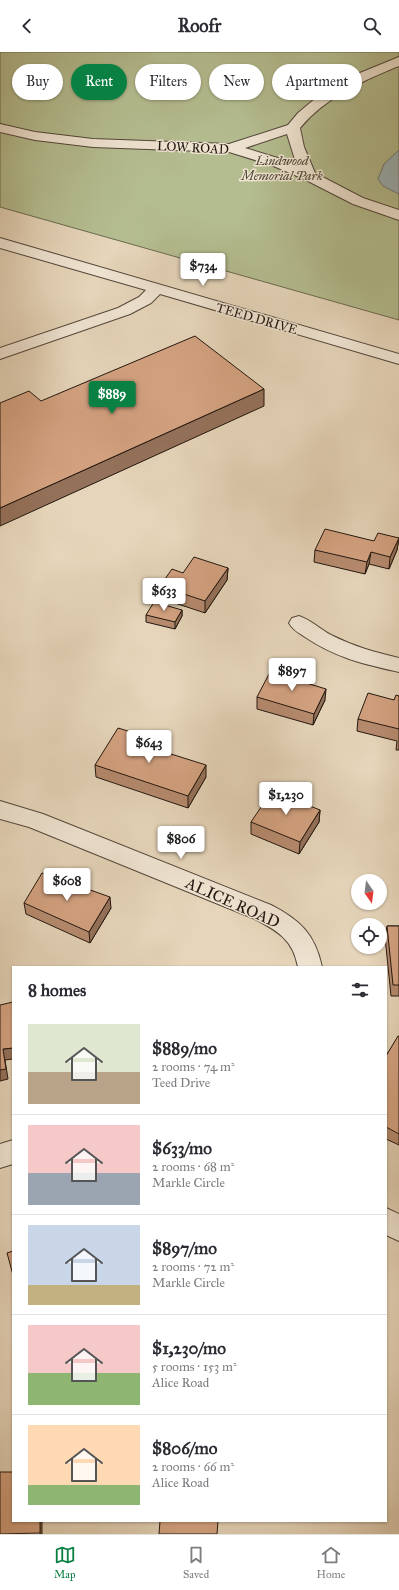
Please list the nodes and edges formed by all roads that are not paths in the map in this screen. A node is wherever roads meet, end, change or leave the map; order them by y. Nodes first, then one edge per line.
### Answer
1 (399, 61) edge
2 (0, 128) edge
3 (293, 128) junction
4 (230, 148) junction
5 (309, 176) junction
6 (399, 215) edge
7 (0, 243) edge
8 (157, 288) junction
9 (0, 354) edge
10 (399, 359) edge
11 (299, 623) dead end
12 (399, 665) edge
13 (0, 810) edge
14 (310, 966) edge
15 (12, 1152) edge
16 (0, 1156) edge
17 (387, 1222) edge
18 (399, 1228) edge

1 - 3 street
2 - 4 street, LOW ROAD
3 - 4 street
3 - 5 street
4 - 5 street, LOW ROAD
5 - 6 street, LOW ROAD
7 - 8 street, TEED DRIVE
8 - 9 street
8 - 10 street, TEED DRIVE
11 - 12 street
13 - 14 street, ALICE ROAD
15 - 16 street
17 - 18 street

